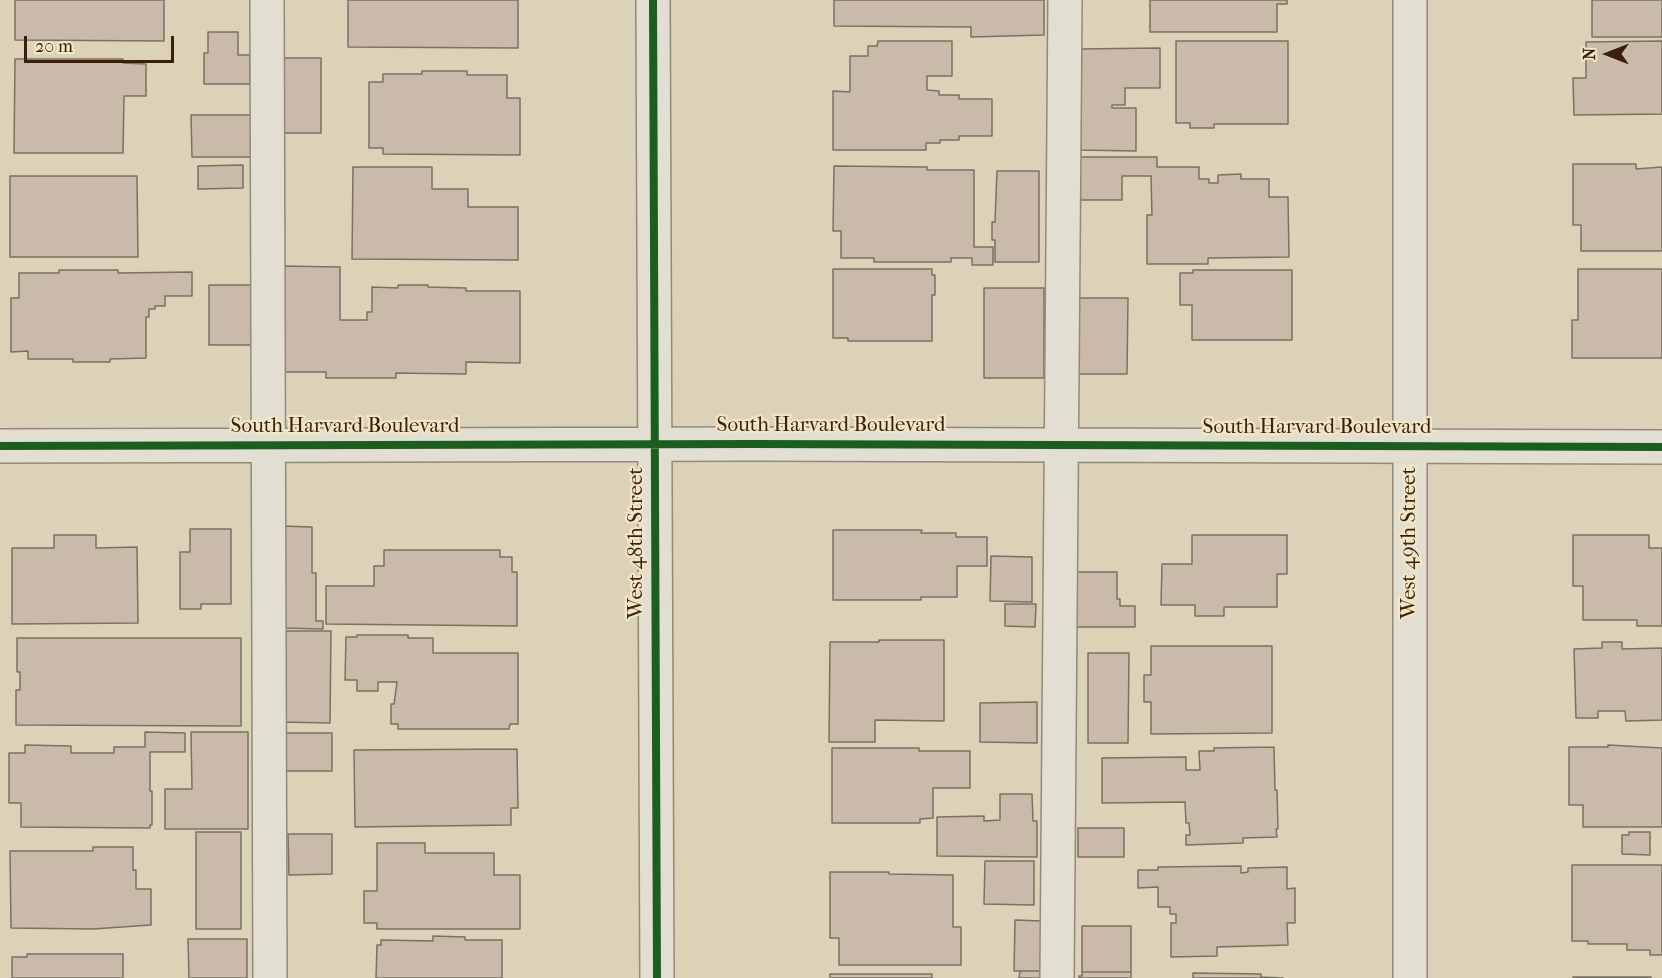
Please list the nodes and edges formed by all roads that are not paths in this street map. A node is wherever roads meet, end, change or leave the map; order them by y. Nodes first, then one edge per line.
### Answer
1 (267, 0) edge
2 (653, 0) edge
3 (1065, 0) edge
4 (1410, 0) edge
5 (655, 445) junction
6 (1063, 445) junction
7 (0, 446) edge
8 (268, 446) junction
9 (1410, 446) junction
10 (1662, 447) edge
11 (270, 978) edge
12 (657, 978) edge
13 (1057, 978) edge
14 (1410, 978) edge

1 - 8 street
2 - 5 street, West 48th Street
3 - 6 street
4 - 9 street, West 49th Street
5 - 6 street, South Harvard Boulevard
5 - 8 street, South Harvard Boulevard
5 - 12 street, West 48th Street
6 - 9 street, South Harvard Boulevard
6 - 13 street
7 - 8 street, South Harvard Boulevard
8 - 11 street
9 - 10 street, South Harvard Boulevard
9 - 14 street, West 49th Street

